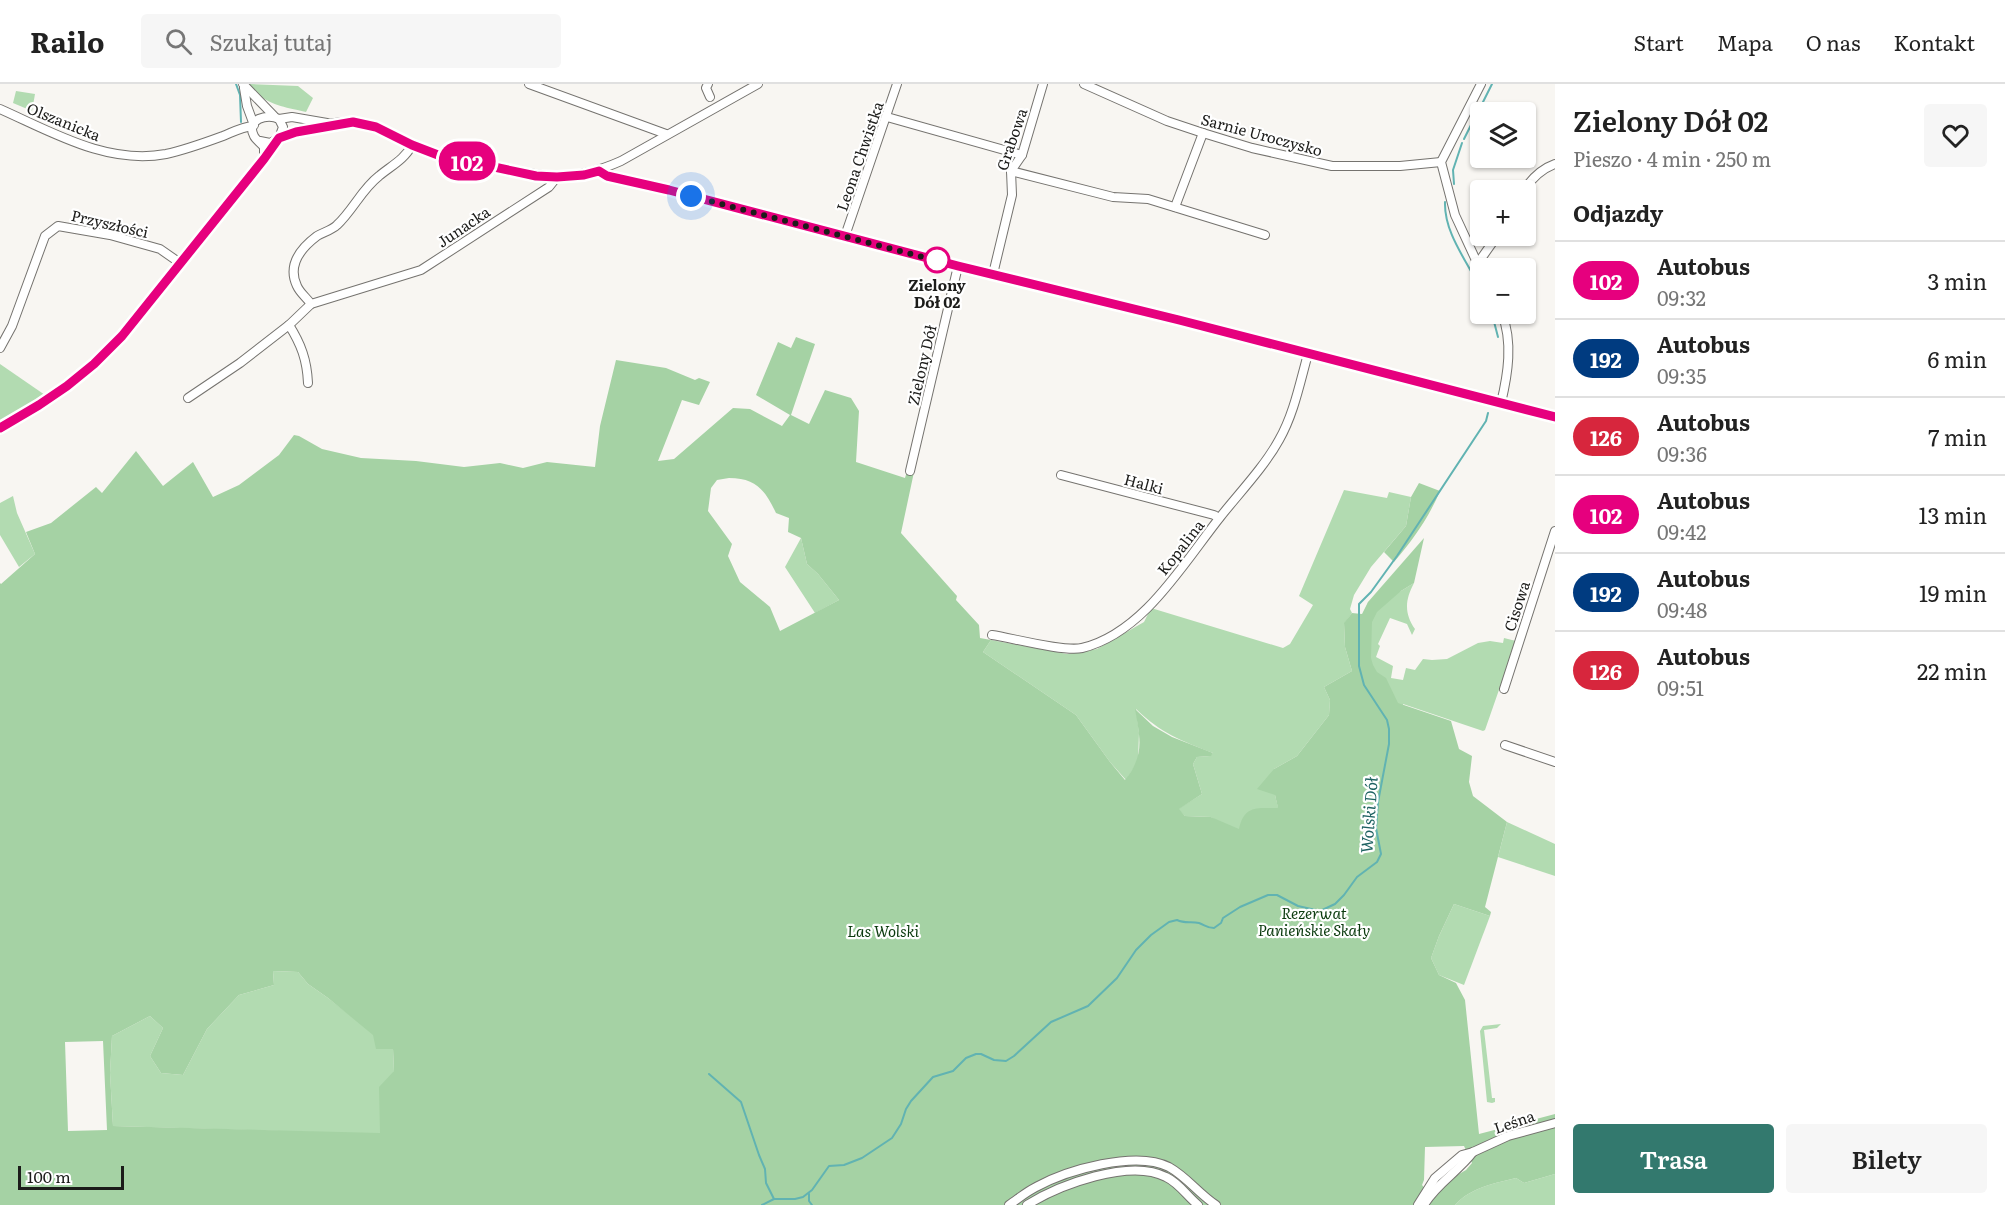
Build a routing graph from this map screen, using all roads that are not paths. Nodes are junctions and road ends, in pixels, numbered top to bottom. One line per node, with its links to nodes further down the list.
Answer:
1 (244, 84): 12 (street); 14 (street)
2 (529, 84): 16 (street)
3 (708, 84): 9 (street)
4 (758, 84): 16 (street)
5 (897, 84): 11 (street, Leona Chwistka)
6 (1043, 84): 19 (street, Grabowa)
7 (1084, 84): 15 (street, Sarnie Uroczysko)
8 (1481, 84): 21 (street)
9 (710, 97)
10 (0, 109): 14 (street, Olszanicka)
11 (887, 117): 19 (street); 29 (street, Leona Chwistka)
12 (277, 118): 13 (street); 14 (street); 17 (street)
13 (334, 124): 17 (street); 18 (street)
14 (255, 132): 17 (street); 20 (street)
15 (1203, 133): 21 (street, Sarnie Uroczysko); 27 (street)
16 (666, 134): 23 (street)
17 (278, 139): 20 (street)
18 (412, 145): 25 (street); 34 (street)
19 (1022, 155): 24 (street, Grabowa)
20 (264, 159): 31 (street)
21 (1441, 162): 30 (street)
22 (1555, 164): 26 (street)
23 (599, 171): 25 (street); 29 (street)
24 (1011, 171): 27 (street); 33 (street, Grabowa)
25 (557, 177): 34 (street, Junacka)
26 (1530, 180)
27 (1175, 207): 28 (street)
28 (1265, 235)
29 (845, 236): 32 (street)
30 (1475, 258)
31 (180, 264): 37 (street, Przyszłości); 43 (street)
32 (958, 266): 33 (street); 44 (street, Zielony Dół)
33 (993, 274): 38 (street)
34 (311, 304): 36 (street, Junacka)
35 (1506, 324): 41 (street)
36 (289, 325): 39 (street); 40 (street, Junacka)
37 (0, 348)
38 (1308, 354): 41 (street); 46 (street, Kopalina)
39 (308, 383)
40 (188, 398)
41 (1501, 403): 42 (street)
42 (1555, 417)
43 (0, 428)
44 (910, 471)
45 (1061, 475): 46 (street, Halki)
46 (1219, 518): 48 (street, Kopalina)
47 (1555, 531): 49 (street, Cisowa)
48 (992, 635)
49 (1504, 689)
50 (1505, 745): 51 (street)
51 (1555, 762)
52 (1555, 1123): 53 (street, Leśna)
53 (1478, 1150): 58 (street, Leśna); 59 (street)
54 (1009, 1205): 57 (street)
55 (1028, 1205): 56 (street)
56 (1198, 1205)
57 (1216, 1205)
58 (1418, 1205)
59 (1424, 1205)

